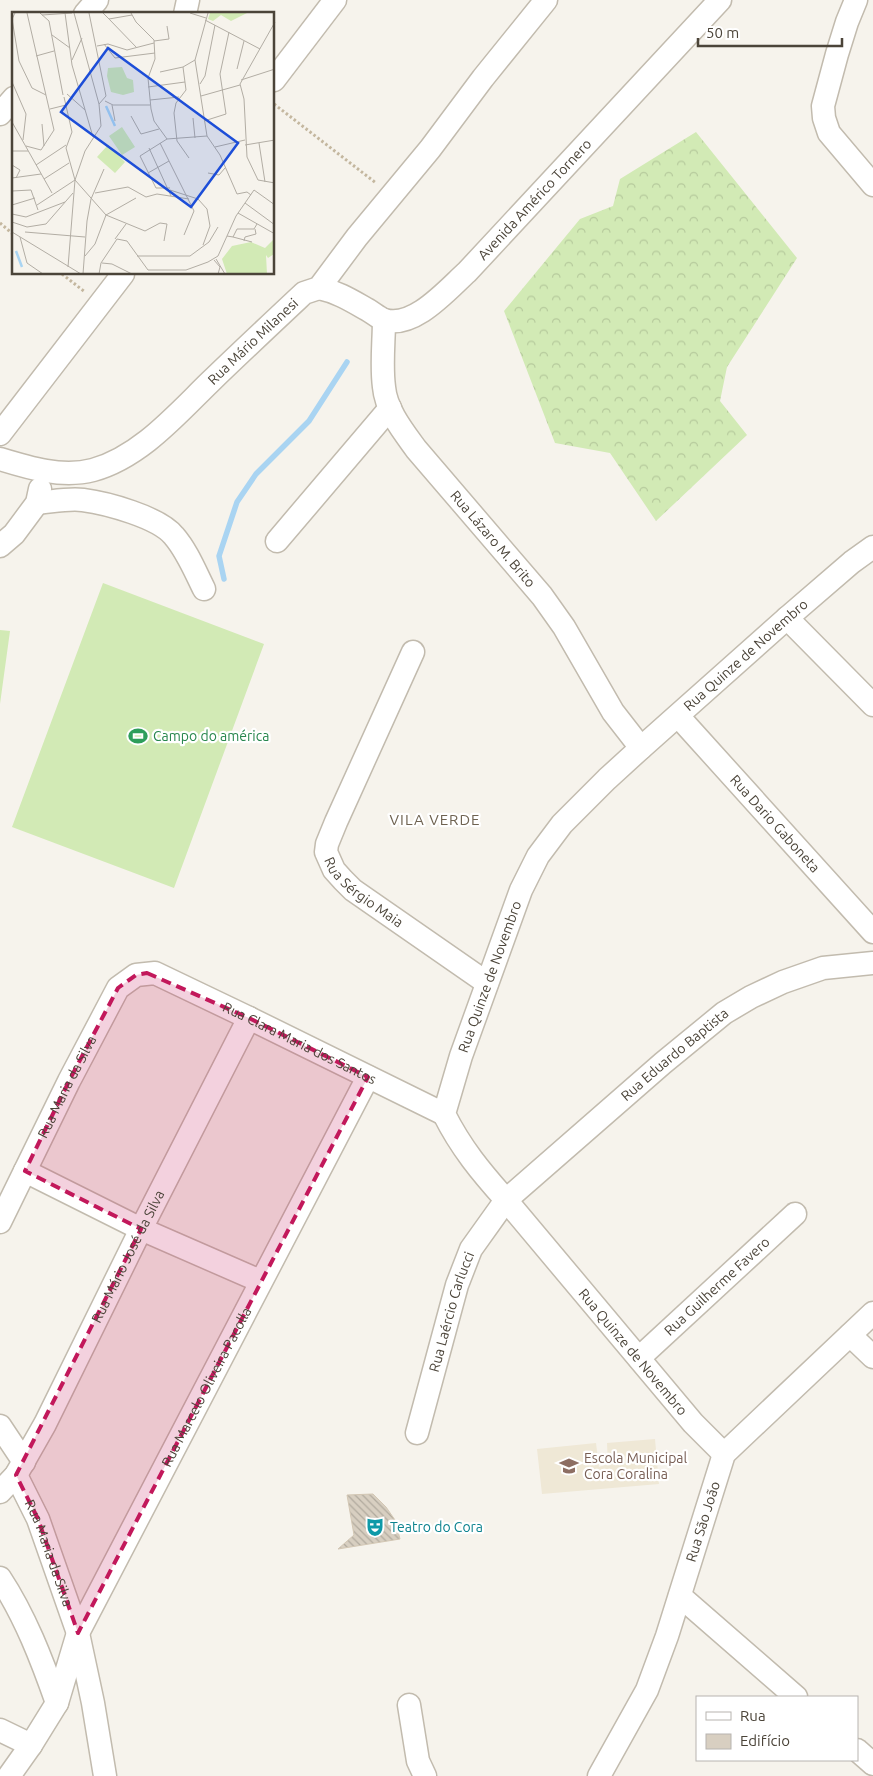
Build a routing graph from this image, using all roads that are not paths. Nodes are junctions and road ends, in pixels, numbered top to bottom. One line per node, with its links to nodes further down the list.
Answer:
1 (335, 0): 5 (street)
2 (546, 0): 10 (street, Rua Mário Milanesi)
3 (720, 0): 11 (street, Avenida Américo Tornero)
4 (856, 0): 8 (street)
5 (275, 79)
6 (12, 100): 7 (street)
7 (0, 114)
8 (873, 185)
9 (122, 275): 13 (street)
10 (319, 288): 11 (street); 15 (street, Rua Mário Milanesi)
11 (384, 320): 12 (street, Rua Lázaro M. Brito)
12 (390, 408): 17 (street); 25 (street, Rua Lázaro M. Brito)
13 (0, 434)
14 (0, 458): 15 (street, Rua Mário Milanesi)
15 (44, 471): 16 (street)
16 (37, 503): 18 (street); 20 (street)
17 (277, 541)
18 (0, 546)
19 (873, 546): 21 (street, Rua Quinze de Novembro)
20 (204, 589)
21 (787, 618): 23 (street); 24 (street, Rua Quinze de Novembro)
22 (413, 652): 29 (street, Rua Sérgio Maia)
23 (873, 705)
24 (678, 716): 25 (street, Rua Quinze de Novembro); 26 (street, Rua Dario Gaboneta)
25 (642, 748): 29 (street, Rua Quinze de Novembro)
26 (873, 932)
27 (873, 963): 34 (street, Rua Eduardo Baptista)
28 (155, 974): 30 (street, Rua Clara Maria dos Santos); 33 (street, Rua Maria da Silva)
29 (487, 983): 32 (street, Rua Quinze de Novembro)
30 (249, 1018): 31 (street, Rua Clara Maria dos Santos); 37 (street, Rua Mário José da Silva)
31 (368, 1077): 32 (street, Rua Clara Maria dos Santos); 38 (street, Rua Marcelo Oliveira Pacolla)
32 (444, 1114): 34 (street, Rua Quinze de Novembro)
33 (25, 1171): 36 (street, Rua Maria da Silva); 37 (street)
34 (506, 1200): 42 (street, Rua Quinze de Novembro); 44 (street, Rua Laércio Carlucci)
35 (795, 1214): 42 (street, Rua Guilherme Favero)
36 (0, 1222)
37 (141, 1229): 38 (street); 46 (street, Rua Mário José da Silva)
38 (260, 1281): 50 (street, Rua Marcelo Oliveira Pacolla)
39 (873, 1313): 40 (street, Rua São João)
40 (850, 1335): 41 (street); 45 (street, Rua São João)
41 (873, 1357)
42 (639, 1358): 45 (street, Rua Quinze de Novembro)
43 (0, 1426): 46 (street, Rua Maria da Silva)
44 (417, 1432)
45 (724, 1454): 49 (street, Rua São João)
46 (20, 1469): 47 (street, Rua Mário José da Silva); 50 (street, Rua Maria da Silva)
47 (0, 1492)
48 (0, 1578): 52 (street)
49 (680, 1596): 51 (street); 61 (street, Rua São João)
50 (78, 1633): 52 (street, Rua Marcelo Oliveira Pacolla); 59 (street, Rua Maria da Silva)
51 (795, 1696)
52 (57, 1703): 55 (street, Rua Marcelo Oliveira Pacolla)
53 (409, 1704): 60 (street)
54 (0, 1730): 55 (street)
55 (31, 1745): 58 (street, Rua Marcelo Oliveira Pacolla)
56 (858, 1751): 57 (street)
57 (873, 1764)
58 (9, 1776)
59 (105, 1776)
60 (424, 1776)
61 (599, 1776)

